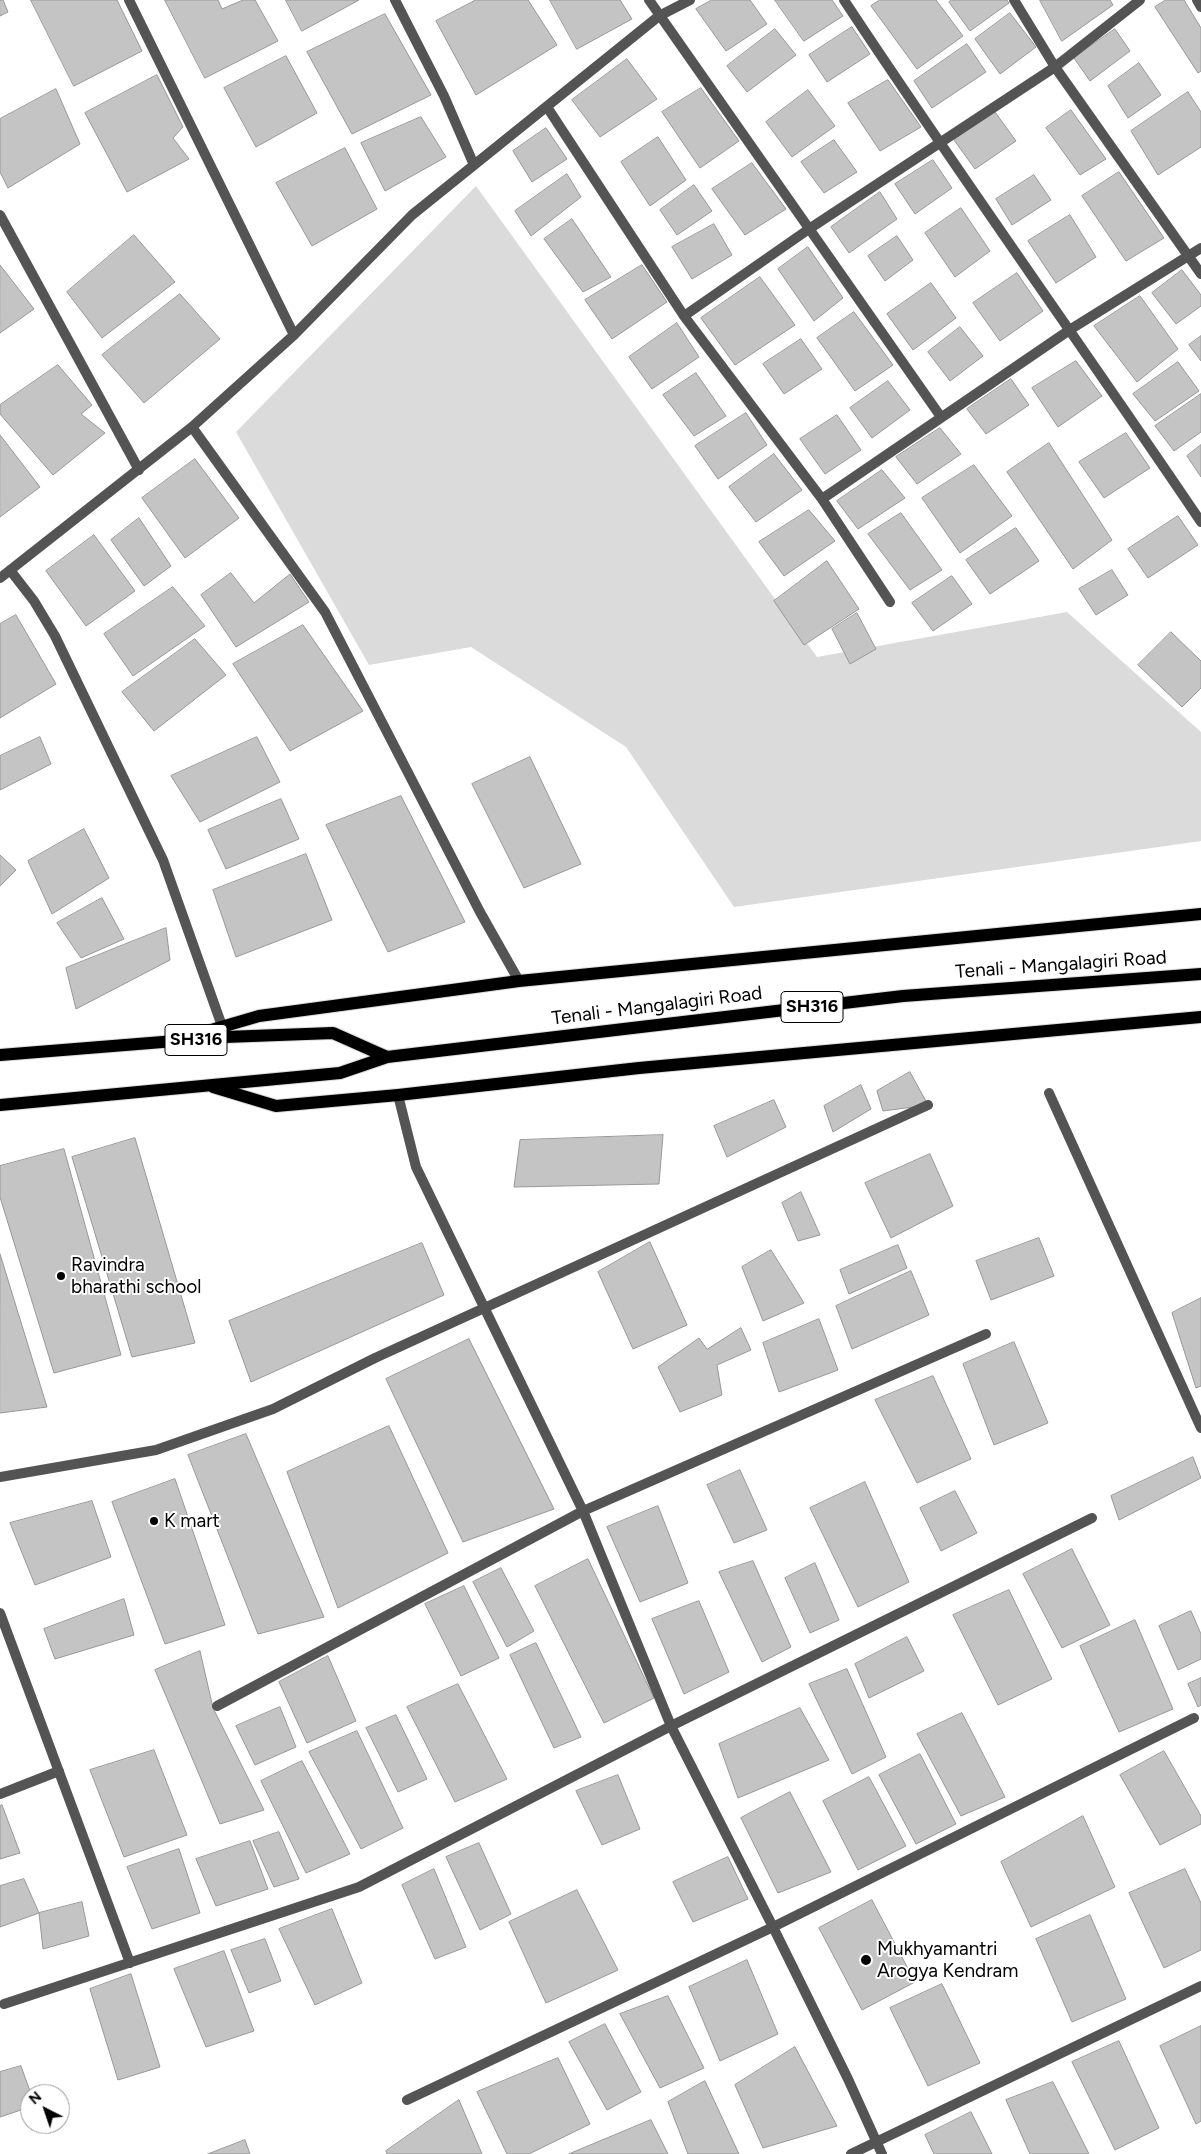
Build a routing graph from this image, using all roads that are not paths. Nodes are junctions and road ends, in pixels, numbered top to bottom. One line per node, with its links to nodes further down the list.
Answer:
1 (129, 0): 22 (street)
2 (395, 0): 14 (street)
3 (649, 0): 10 (street)
4 (690, 0): 10 (street)
5 (844, 0): 13 (street)
6 (1014, 0): 11 (street)
7 (1140, 0): 11 (street)
8 (1196, 0): 9 (street)
9 (1201, 7)
10 (659, 16): 12 (street); 16 (street)
11 (1054, 67): 13 (street); 18 (street)
12 (547, 107): 14 (street); 20 (street)
13 (938, 143): 16 (street); 21 (street)
14 (474, 165): 22 (street)
15 (0, 215): 25 (street)
16 (809, 229): 20 (street); 23 (street)
17 (1201, 248): 18 (street)
18 (1188, 256): 19 (street); 21 (street)
19 (1201, 274)
20 (684, 316): 26 (street)
21 (1071, 329): 23 (street); 27 (street)
22 (294, 335): 24 (street)
23 (941, 417): 26 (street)
24 (192, 427): 25 (street); 33 (street)
25 (139, 470): 28 (street)
26 (822, 499): 30 (street)
27 (1201, 522)
28 (10, 570): 29 (street); 35 (street)
29 (0, 578)
30 (890, 602)
31 (1201, 914): 33 (main road)
32 (1201, 974): 38 (main road, Tenali - Mangalagiri Road / SH316)
33 (519, 981): 35 (main road)
34 (1201, 1017): 41 (main road)
35 (222, 1026): 36 (main road)
36 (170, 1042): 37 (main road, Tenali - Mangalagiri Road / SH316); 38 (main road, Tenali - Mangalagiri Road / SH316)
37 (0, 1055)
38 (387, 1057): 39 (main road, Tenali - Mangalagiri Road / SH316)
39 (206, 1085): 41 (main road); 42 (main road, Tenali - Mangalagiri Road / SH316)
40 (1049, 1092): 46 (street)
41 (398, 1095): 44 (street)
42 (0, 1105)
43 (928, 1105): 44 (street)
44 (484, 1309): 47 (street); 48 (street)
45 (986, 1334): 48 (street)
46 (1201, 1428)
47 (0, 1477)
48 (583, 1511): 51 (street); 53 (street)
49 (1092, 1518): 53 (street)
50 (0, 1613): 54 (street)
51 (216, 1706)
52 (1194, 1718): 56 (street)
53 (671, 1726): 56 (street); 57 (street)
54 (59, 1771): 55 (street); 57 (street)
55 (0, 1794)
56 (773, 1927): 60 (street); 61 (street)
57 (130, 1963): 59 (street)
58 (1201, 1986): 61 (street)
59 (4, 2004)
60 (407, 2100)
61 (876, 2142): 62 (street); 63 (street)
62 (851, 2154)
63 (882, 2154)

